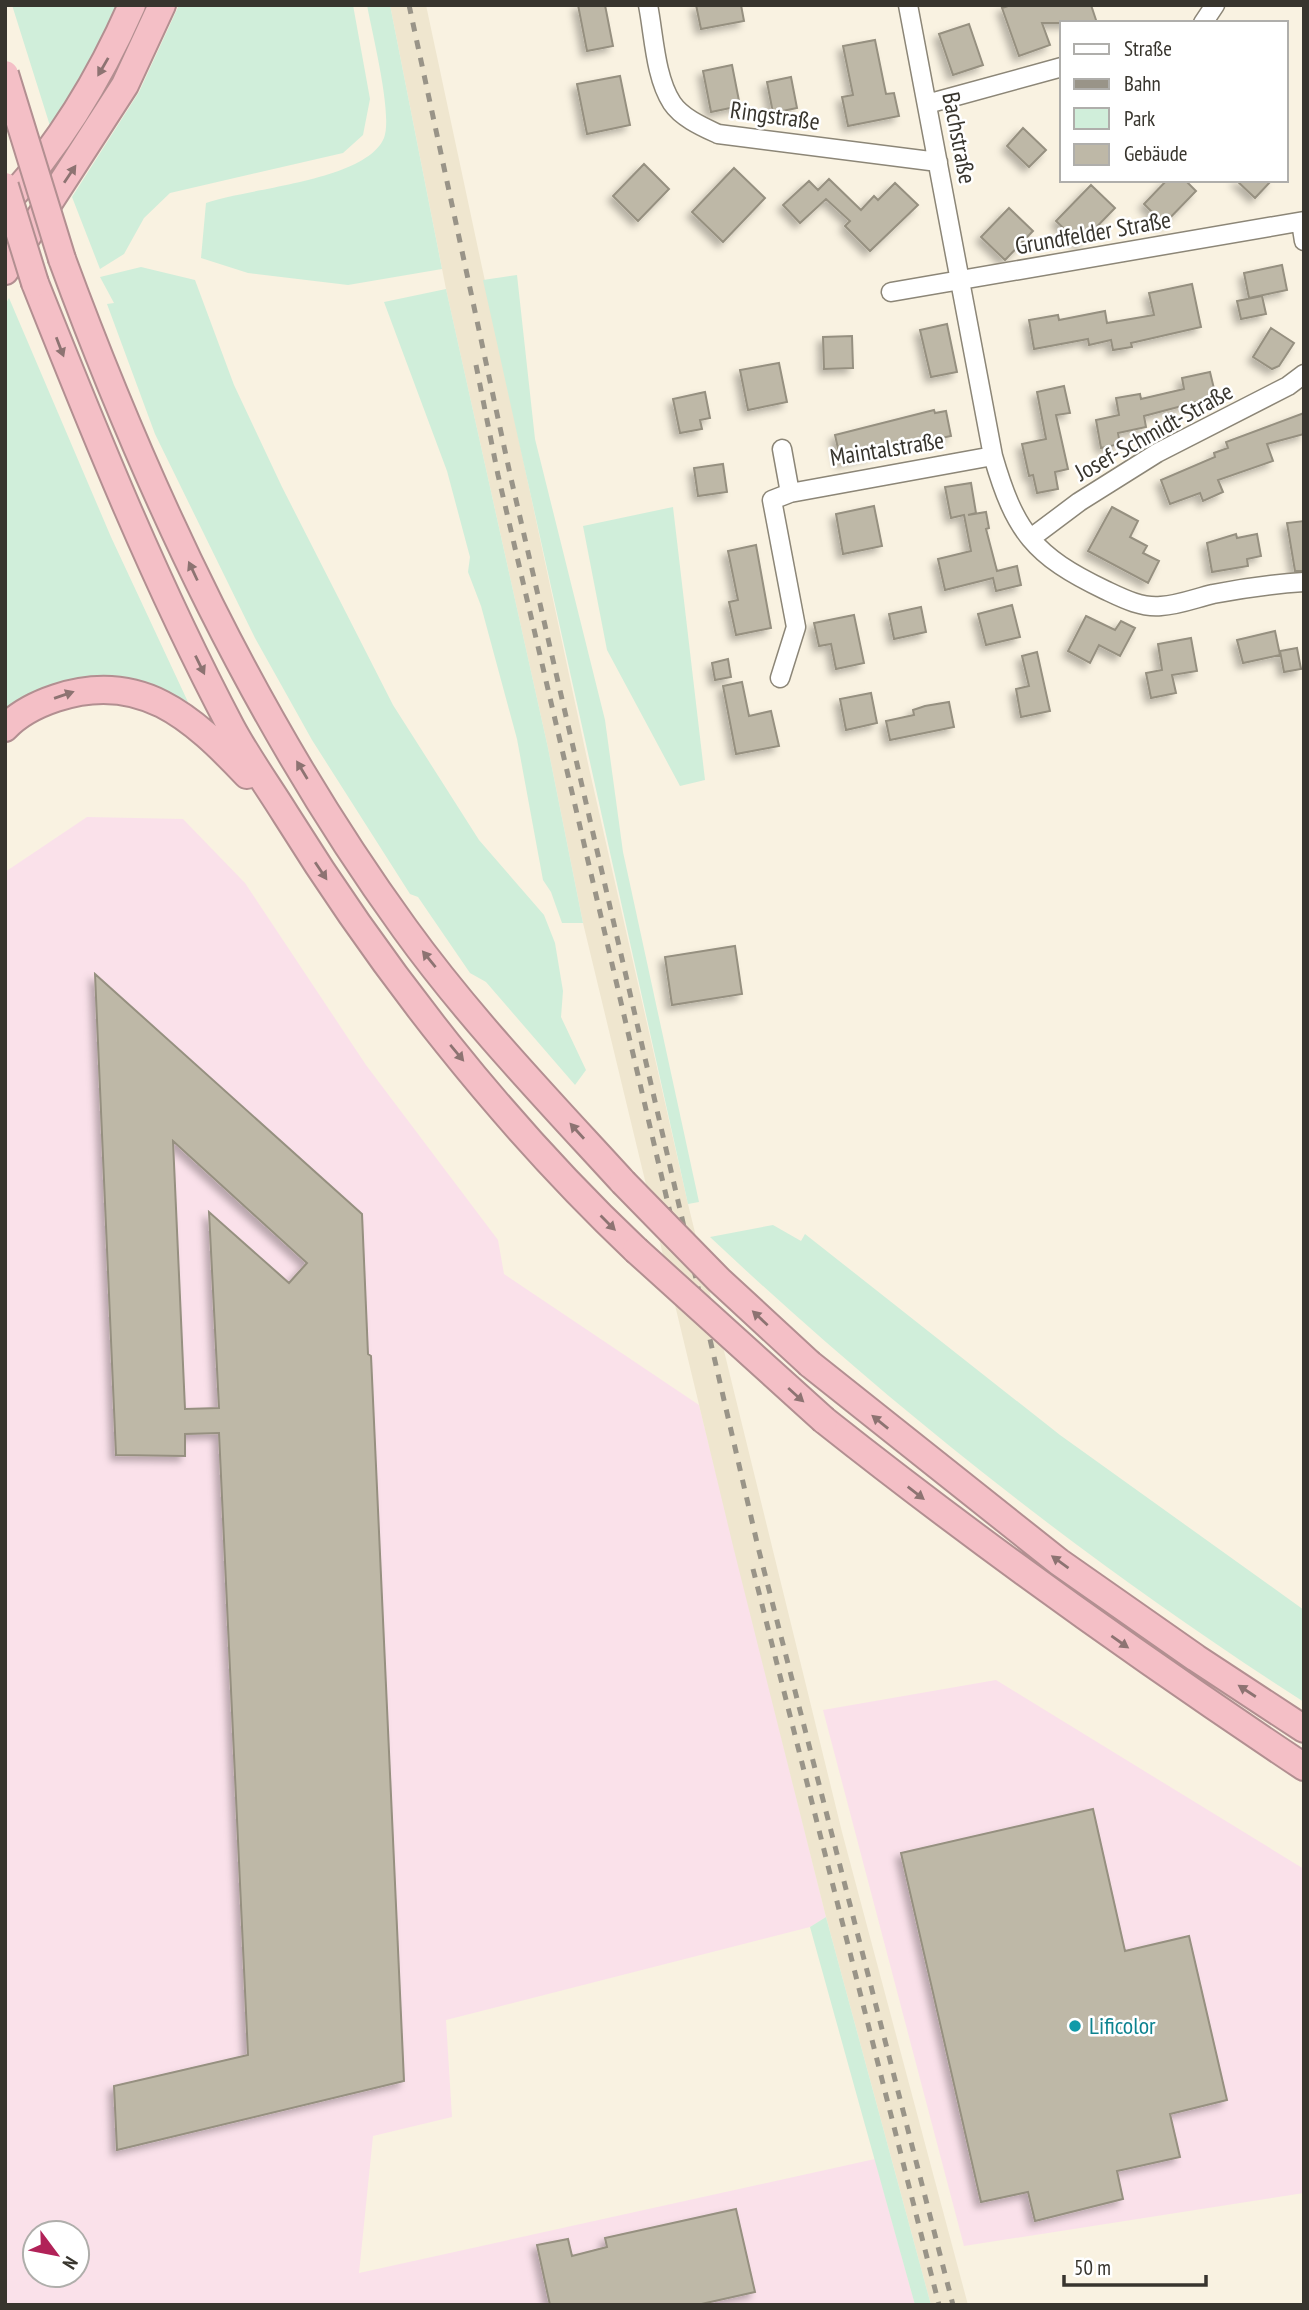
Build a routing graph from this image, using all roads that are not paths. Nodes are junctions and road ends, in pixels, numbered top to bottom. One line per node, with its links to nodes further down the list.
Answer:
1 (132, 5): 12 (highway, one-way to 12)
2 (162, 5): 15 (highway, one-way to 2)
3 (648, 5): 10 (street, Ringstraße)
4 (908, 5): 9 (street, Bachstraße)
5 (1214, 5): 6 (street)
6 (1204, 21)
7 (1060, 68): 9 (street)
8 (5, 74): 27 (highway, one-way to 8, bridge)
9 (927, 104): 10 (street, Bachstraße)
10 (938, 162): 16 (street, Bachstraße)
11 (5, 186): 26 (highway, one-way to 26, bridge)
12 (5, 204)
13 (1302, 222): 14 (street); 16 (street, Grundfelder Straße)
14 (1304, 242)
15 (5, 271)
16 (962, 281): 17 (street, Grundfelder Straße); 20 (street, Bachstraße)
17 (891, 292)
18 (1304, 374): 22 (street, Josef-Schmidt-Straße)
19 (782, 449): 21 (street)
20 (993, 456): 21 (street, Maintalstraße); 22 (street, Bachstraße)
21 (790, 493): 24 (street)
22 (1031, 538): 23 (street, Bachstraße)
23 (1304, 582)
24 (780, 678)
25 (5, 729): 26 (highway, one-way to 26)
26 (285, 813): 28 (highway, one-way to 28, bridge)
27 (1304, 1729)
28 (1304, 1767)

